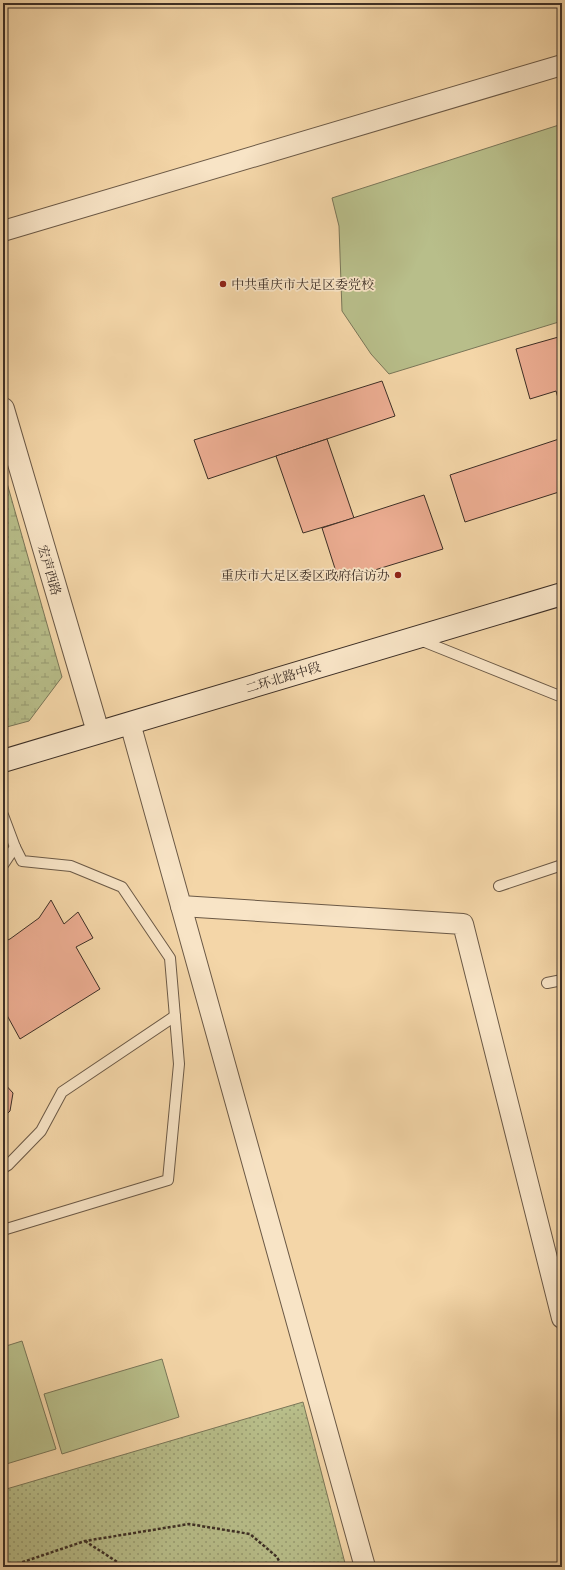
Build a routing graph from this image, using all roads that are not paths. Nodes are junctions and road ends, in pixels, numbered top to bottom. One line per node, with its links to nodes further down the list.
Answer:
1 (562, 65): 2 (street)
2 (3, 231)
3 (3, 409): 8 (main road, 宏声西路)
4 (562, 594): 5 (main road, 二环北路中段)
5 (415, 638): 6 (lane); 7 (main road, 二环北路中段)
6 (562, 697)
7 (130, 723): 8 (main road, 二环北路中段); 15 (street)
8 (98, 732): 9 (main road, 二环北路中段)
9 (3, 761)
10 (3, 815): 11 (lane)
11 (15, 847): 12 (lane); 18 (lane)
12 (3, 865)
13 (562, 865): 14 (lane)
14 (499, 886)
15 (181, 906): 21 (street); 22 (street)
16 (562, 980): 17 (lane)
17 (546, 983)
18 (175, 1016): 19 (lane); 20 (lane)
19 (3, 1168)
20 (3, 1230)
21 (562, 1318)
22 (365, 1567)

